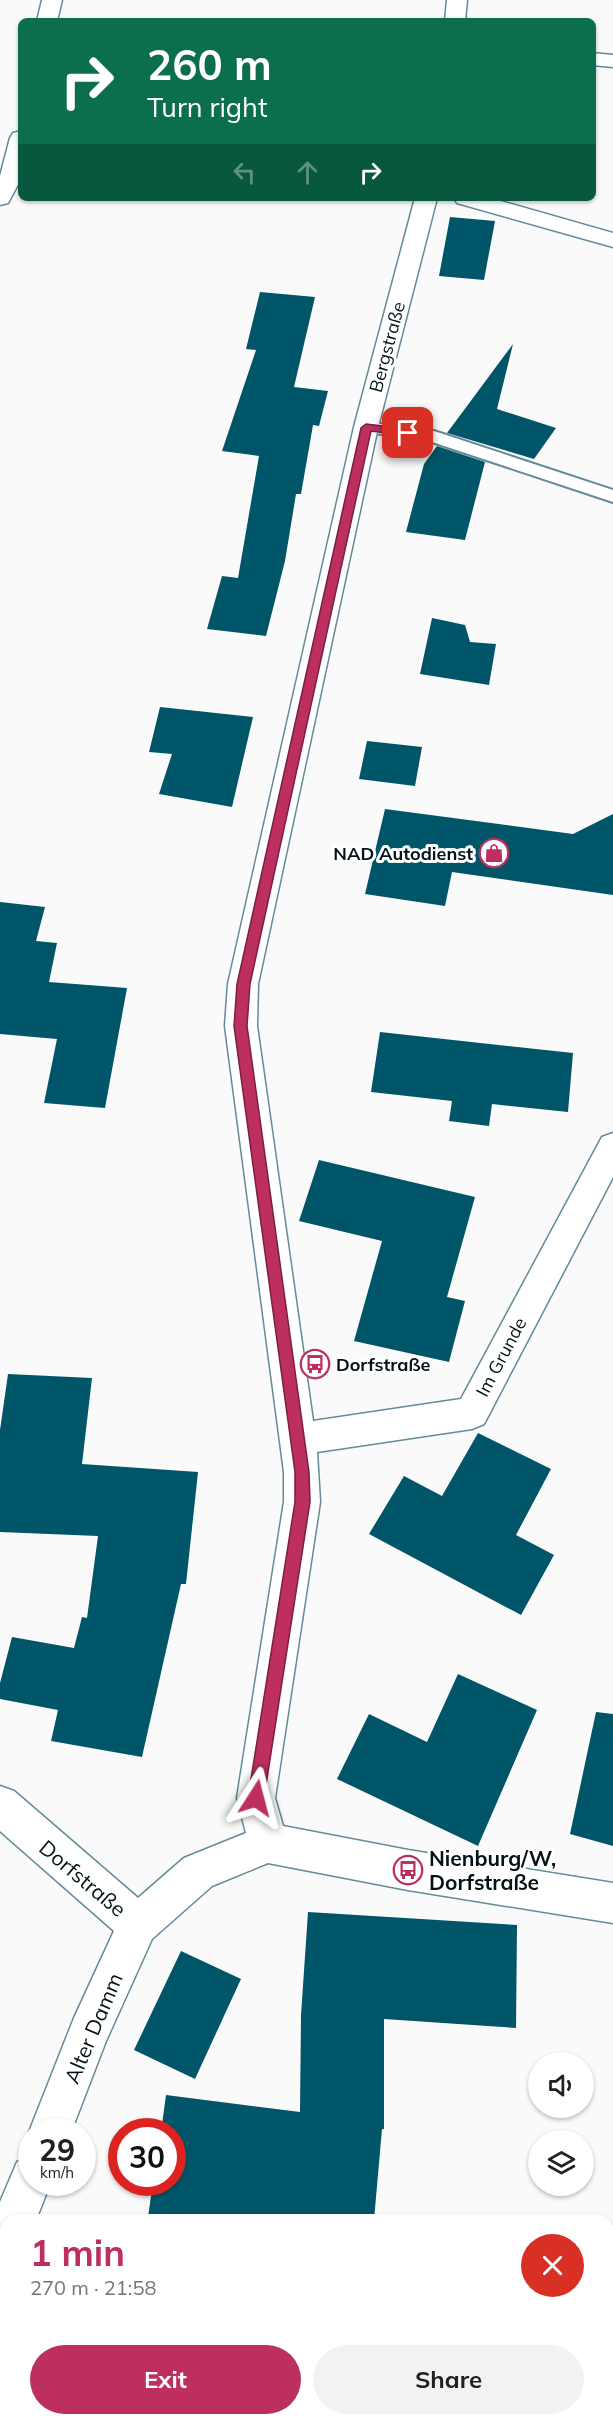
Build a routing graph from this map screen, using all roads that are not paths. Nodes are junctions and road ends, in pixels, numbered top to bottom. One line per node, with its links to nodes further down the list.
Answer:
1 (52, 0): 3 (street)
2 (457, 0): 4 (street)
3 (48, 18)
4 (455, 18)
5 (596, 59): 6 (street)
6 (613, 61)
7 (18, 150): 8 (street)
8 (0, 198)
9 (425, 201): 12 (street, Bergstraße)
10 (476, 201): 11 (street)
11 (613, 240)
12 (366, 428): 13 (lane); 15 (street, Bergstraße)
13 (613, 496)
14 (613, 1146): 15 (street, Im Grunde)
15 (299, 1439): 17 (street, Bergstraße)
16 (0, 1805): 19 (street, Dorfstraße)
17 (268, 1843): 18 (street); 19 (street, Dorfstraße)
18 (613, 1903)
19 (138, 1925): 20 (street, Alter Damm)
20 (56, 2118)
21 (24, 2196): 22 (street)
22 (17, 2214)

